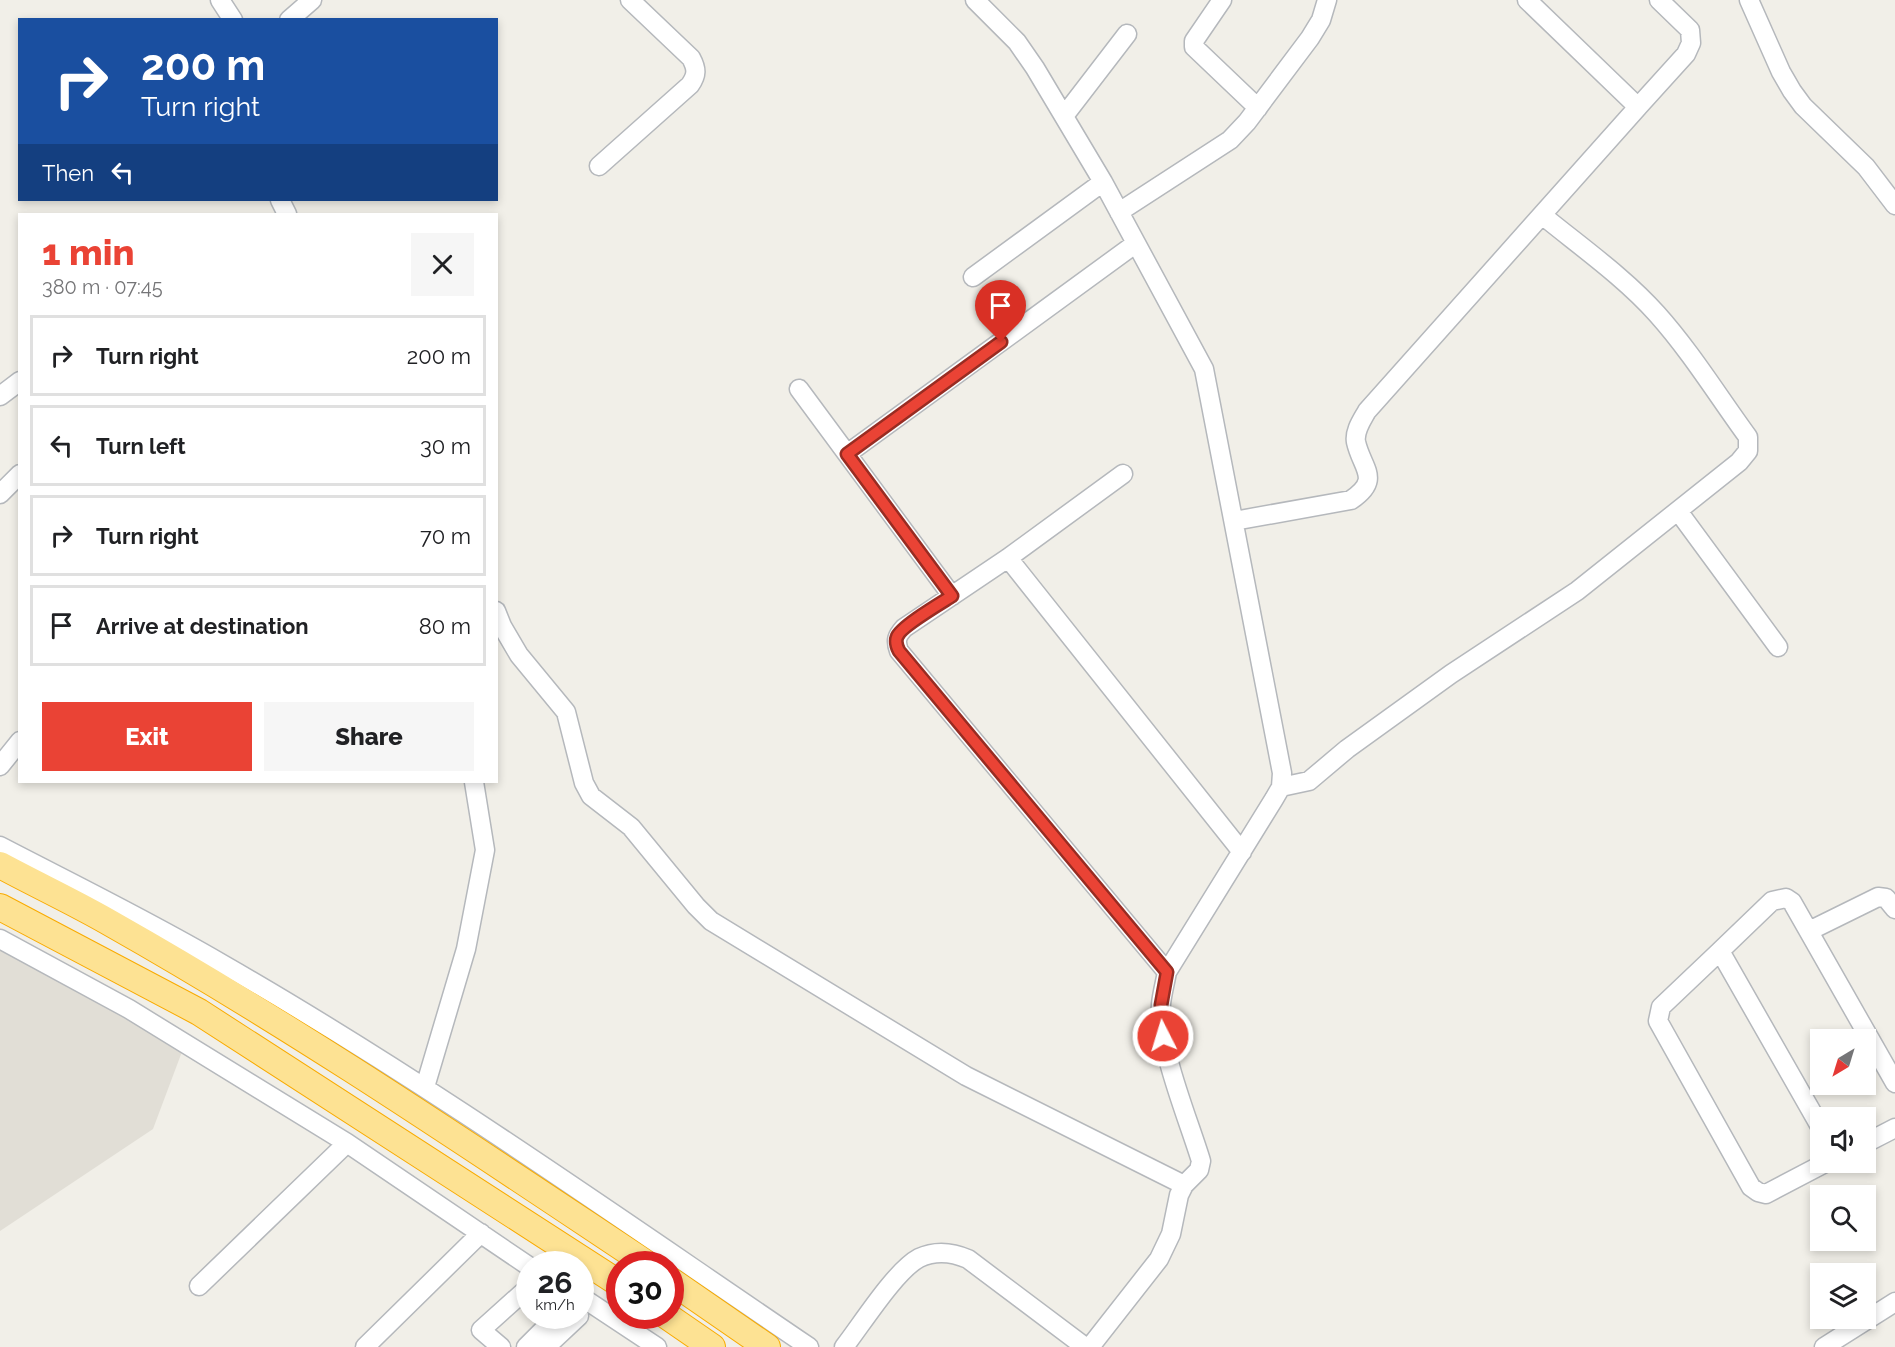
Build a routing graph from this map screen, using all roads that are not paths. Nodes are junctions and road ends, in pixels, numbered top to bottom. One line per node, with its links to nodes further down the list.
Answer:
1 (220, 0): 10 (street)
2 (312, 0): 11 (street)
3 (630, 0): 16 (street)
4 (975, 0): 15 (street)
5 (1222, 0): 14 (street)
6 (1327, 0): 14 (street)
7 (1527, 0): 13 (street)
8 (1659, 0): 13 (street)
9 (1749, 0): 18 (street)
10 (232, 18)
11 (291, 18)
12 (1126, 34): 15 (street)
13 (1638, 107): 20 (street)
14 (1258, 108): 19 (street)
15 (1064, 116): 17 (street)
16 (598, 166)
17 (1103, 182): 19 (street); 22 (street)
18 (1895, 205)
19 (1119, 212): 21 (street)
20 (1542, 215): 30 (street); 31 (street)
21 (1135, 244): 26 (street); 31 (street)
22 (974, 277)
23 (18, 382): 25 (street)
24 (799, 389): 26 (street)
25 (0, 396)
26 (847, 454): 33 (street)
27 (1123, 474): 32 (street)
28 (18, 476): 29 (street)
29 (0, 494)
30 (1678, 512): 35 (street); 39 (street)
31 (1234, 521): 39 (street)
32 (1008, 558): 33 (street); 41 (street)
33 (952, 596): 48 (street)
34 (498, 616): 56 (street)
35 (1778, 647)
36 (18, 744): 37 (street)
37 (0, 766)
38 (474, 783): 50 (street)
39 (1281, 787): 41 (street)
40 (0, 846): 50 (street)
41 (1242, 852): 48 (street)
42 (0, 865): 58 (highway)
43 (0, 907): 60 (highway)
44 (1895, 909): 45 (street)
45 (1809, 931): 47 (street); 49 (street)
46 (0, 939): 54 (street)
47 (1720, 951): 51 (street); 55 (street)
48 (1167, 972): 56 (street)
49 (1895, 1083)
50 (425, 1087): 76 (street)
51 (1810, 1109)
52 (1895, 1128): 53 (street)
53 (1876, 1138)
54 (347, 1143): 57 (street); 61 (street)
55 (1810, 1171)
56 (1184, 1185): 79 (street)
57 (480, 1233): 59 (street); 69 (street)
58 (627, 1251)
59 (516, 1257)
60 (606, 1275)
61 (199, 1286)
62 (684, 1290): 75 (highway)
63 (516, 1299): 70 (street)
64 (1895, 1302): 80 (street)
65 (594, 1313): 73 (street)
66 (684, 1328): 74 (highway)
67 (544, 1329): 71 (street)
68 (563, 1329): 72 (street)
69 (365, 1347)
70 (501, 1347)
71 (526, 1347)
72 (546, 1347)
73 (657, 1347)
74 (712, 1347)
75 (767, 1347)
76 (809, 1347)
77 (844, 1347): 78 (street)
78 (1085, 1347)
79 (1090, 1347)
80 (1824, 1347)

